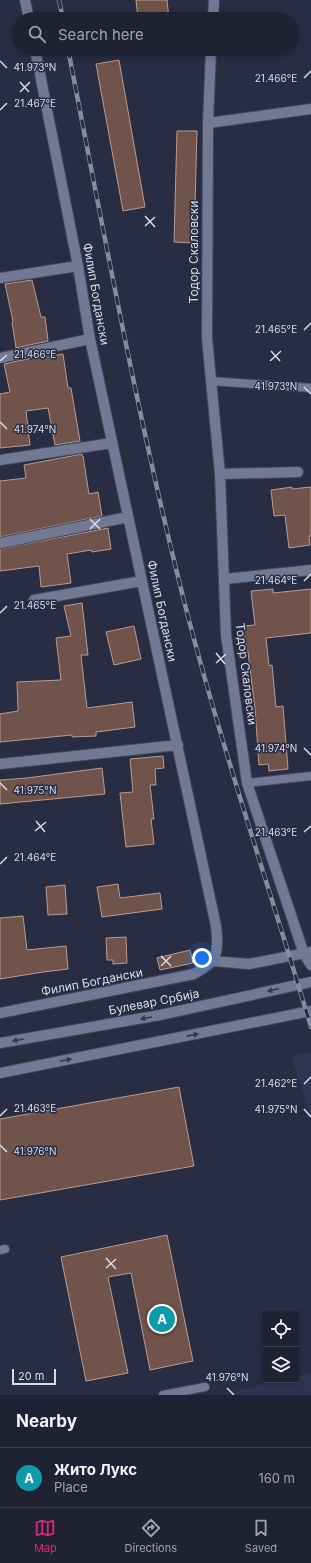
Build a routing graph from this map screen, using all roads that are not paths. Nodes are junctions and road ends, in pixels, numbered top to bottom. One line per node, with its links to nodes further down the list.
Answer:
1 (26, 0): 3 (street)
2 (214, 0): 4 (street)
3 (28, 12)
4 (213, 12)
5 (36, 56): 9 (street, Филип Богдански)
6 (211, 56): 8 (street, Тодор Скаловски)
7 (311, 109): 8 (street)
8 (208, 123): 13 (street, Тодор Скаловски)
9 (78, 266): 10 (street); 11 (street, Филип Богдански)
10 (0, 278)
11 (90, 340): 12 (street); 15 (street, Филип Богдански)
12 (0, 358)
13 (211, 381): 14 (lane); 18 (street, Тодор Скаловски)
14 (311, 388)
15 (112, 443): 16 (street); 19 (street, Филип Богдански)
16 (0, 460)
17 (298, 472): 18 (street)
18 (220, 474): 22 (street, Тодор Скаловски)
19 (128, 517): 20 (street); 23 (street, Филип Богдански)
20 (1, 543)
21 (311, 570): 22 (street)
22 (225, 579): 28 (street, Тодор Скаловски)
23 (142, 581): 24 (street); 25 (street, Филип Богдански)
24 (34, 600)
25 (178, 745): 26 (street); 30 (street, Филип Богдански)
26 (0, 764)
27 (311, 776): 28 (lane)
28 (247, 783): 29 (street, Тодор Скаловски)
29 (307, 953): 30 (street); 31 (street, Тодор Скаловски)
30 (213, 960): 34 (street, Филип Богдански)
31 (311, 965)
32 (311, 982): 35 (street, Булевар Србија, one-way to 35)
33 (311, 1011): 36 (street, one-way to 33)
34 (0, 1013)
35 (0, 1043)
36 (0, 1073)
37 (205, 1387): 38 (lane)
38 (163, 1395)

